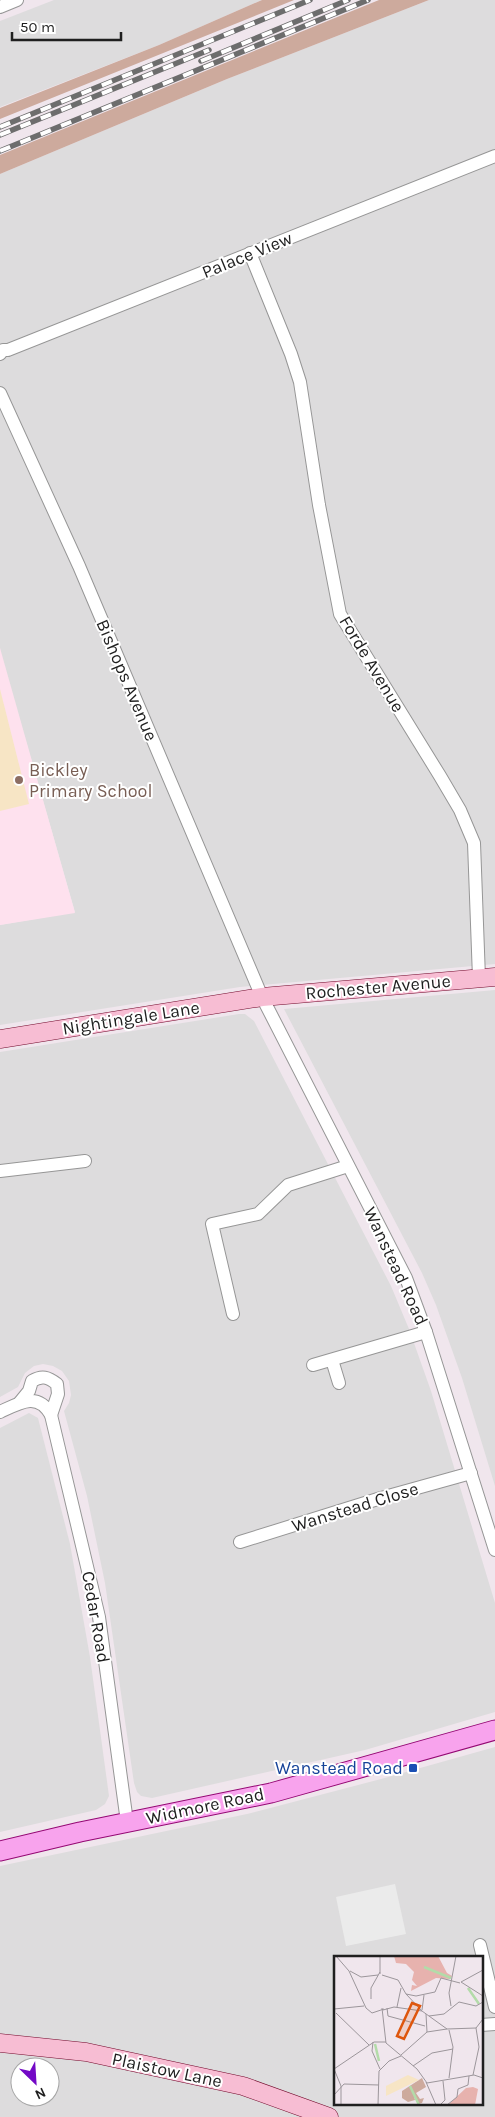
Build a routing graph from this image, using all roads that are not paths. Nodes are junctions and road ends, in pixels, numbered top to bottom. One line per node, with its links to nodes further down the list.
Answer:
1 (18, 0): 2 (street)
2 (0, 6)
3 (495, 156): 4 (street, Palace View)
4 (250, 253): 5 (street, Palace View); 7 (street, Forde Avenue)
5 (1, 351)
6 (0, 393): 8 (street, Bishops Avenue)
7 (487, 978): 8 (street, Rochester Avenue)
8 (262, 997): 9 (street, Nightingale Lane); 11 (street, Wanstead Road)
9 (0, 1039)
10 (85, 1161): 12 (street)
11 (348, 1166): 13 (street); 14 (street, Wanstead Road)
12 (0, 1171)
13 (233, 1314)
14 (426, 1332): 15 (street); 21 (street, Wanstead Road)
15 (332, 1360): 16 (street); 17 (street)
16 (313, 1364)
17 (339, 1383)
18 (20, 1402): 19 (street); 20 (street); 20 (street, Cedar Road)
19 (0, 1412)
20 (51, 1415): 25 (street, Cedar Road)
21 (471, 1473): 22 (street, Wanstead Close); 23 (street, Wanstead Road)
22 (240, 1542)
23 (495, 1550)
24 (495, 1730): 25 (main road, Widmore Road)
25 (127, 1822): 26 (main road, Widmore Road)
26 (0, 1851)
27 (480, 1945): 28 (street)
28 (495, 2007)
29 (495, 2024): 30 (street)
30 (482, 2025)
31 (0, 2043): 32 (street, Plaistow Lane)
32 (329, 2117)

